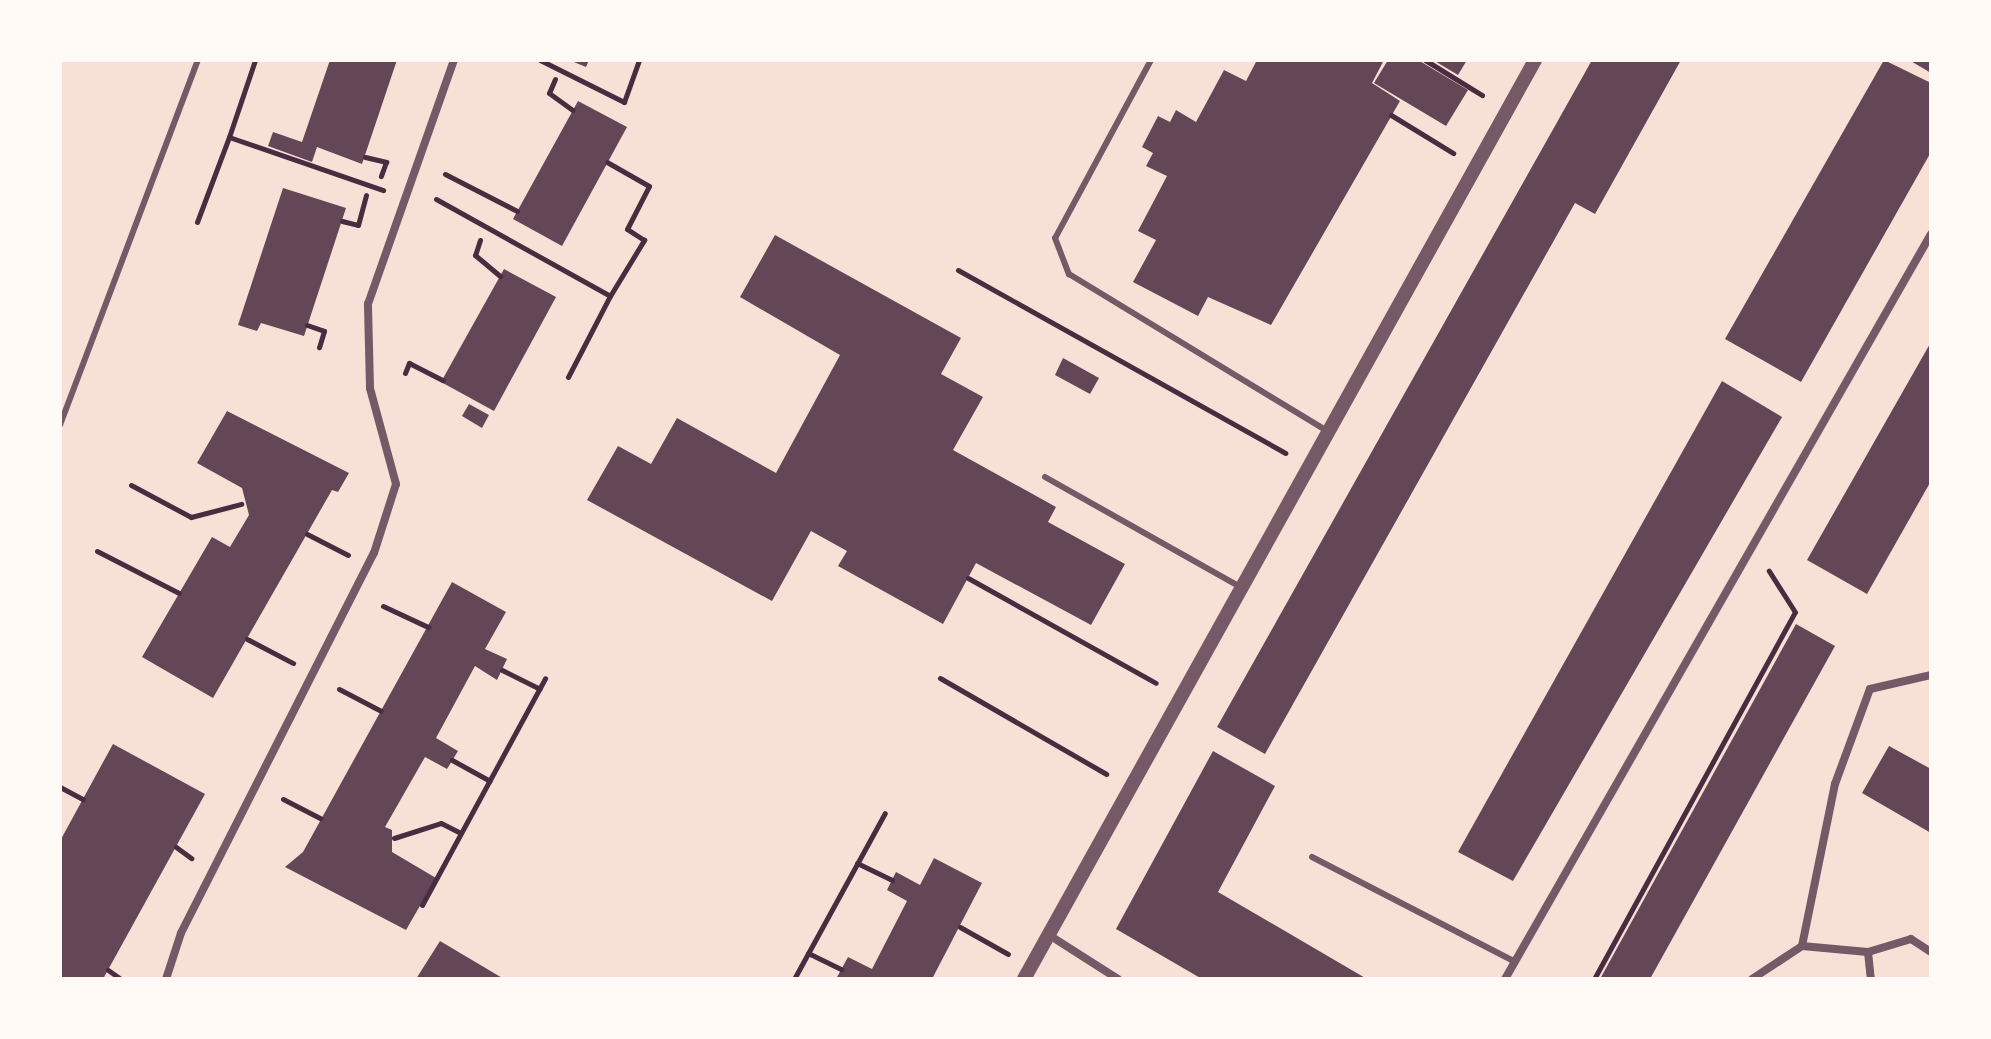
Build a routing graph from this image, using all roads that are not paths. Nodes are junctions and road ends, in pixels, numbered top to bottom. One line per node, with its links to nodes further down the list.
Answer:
1 (198, 60): 6 (lane)
2 (454, 60): 18 (street)
3 (1151, 60): 7 (lane)
4 (1535, 60): 7 (street)
5 (1931, 234): 16 (street)
6 (60, 425)
7 (1330, 433): 9 (street)
8 (1045, 477): 9 (lane)
9 (1243, 589): 12 (street)
10 (1931, 675): 13 (street)
11 (1312, 857): 16 (lane)
12 (1049, 935): 17 (street); 19 (street)
13 (1802, 946): 14 (street); 21 (street)
14 (1868, 952): 15 (street); 22 (street)
15 (1931, 952)
16 (1515, 962): 20 (street)
17 (1027, 973)
18 (166, 979)
19 (1118, 979)
20 (1505, 979)
21 (1752, 979)
22 (1871, 979)

